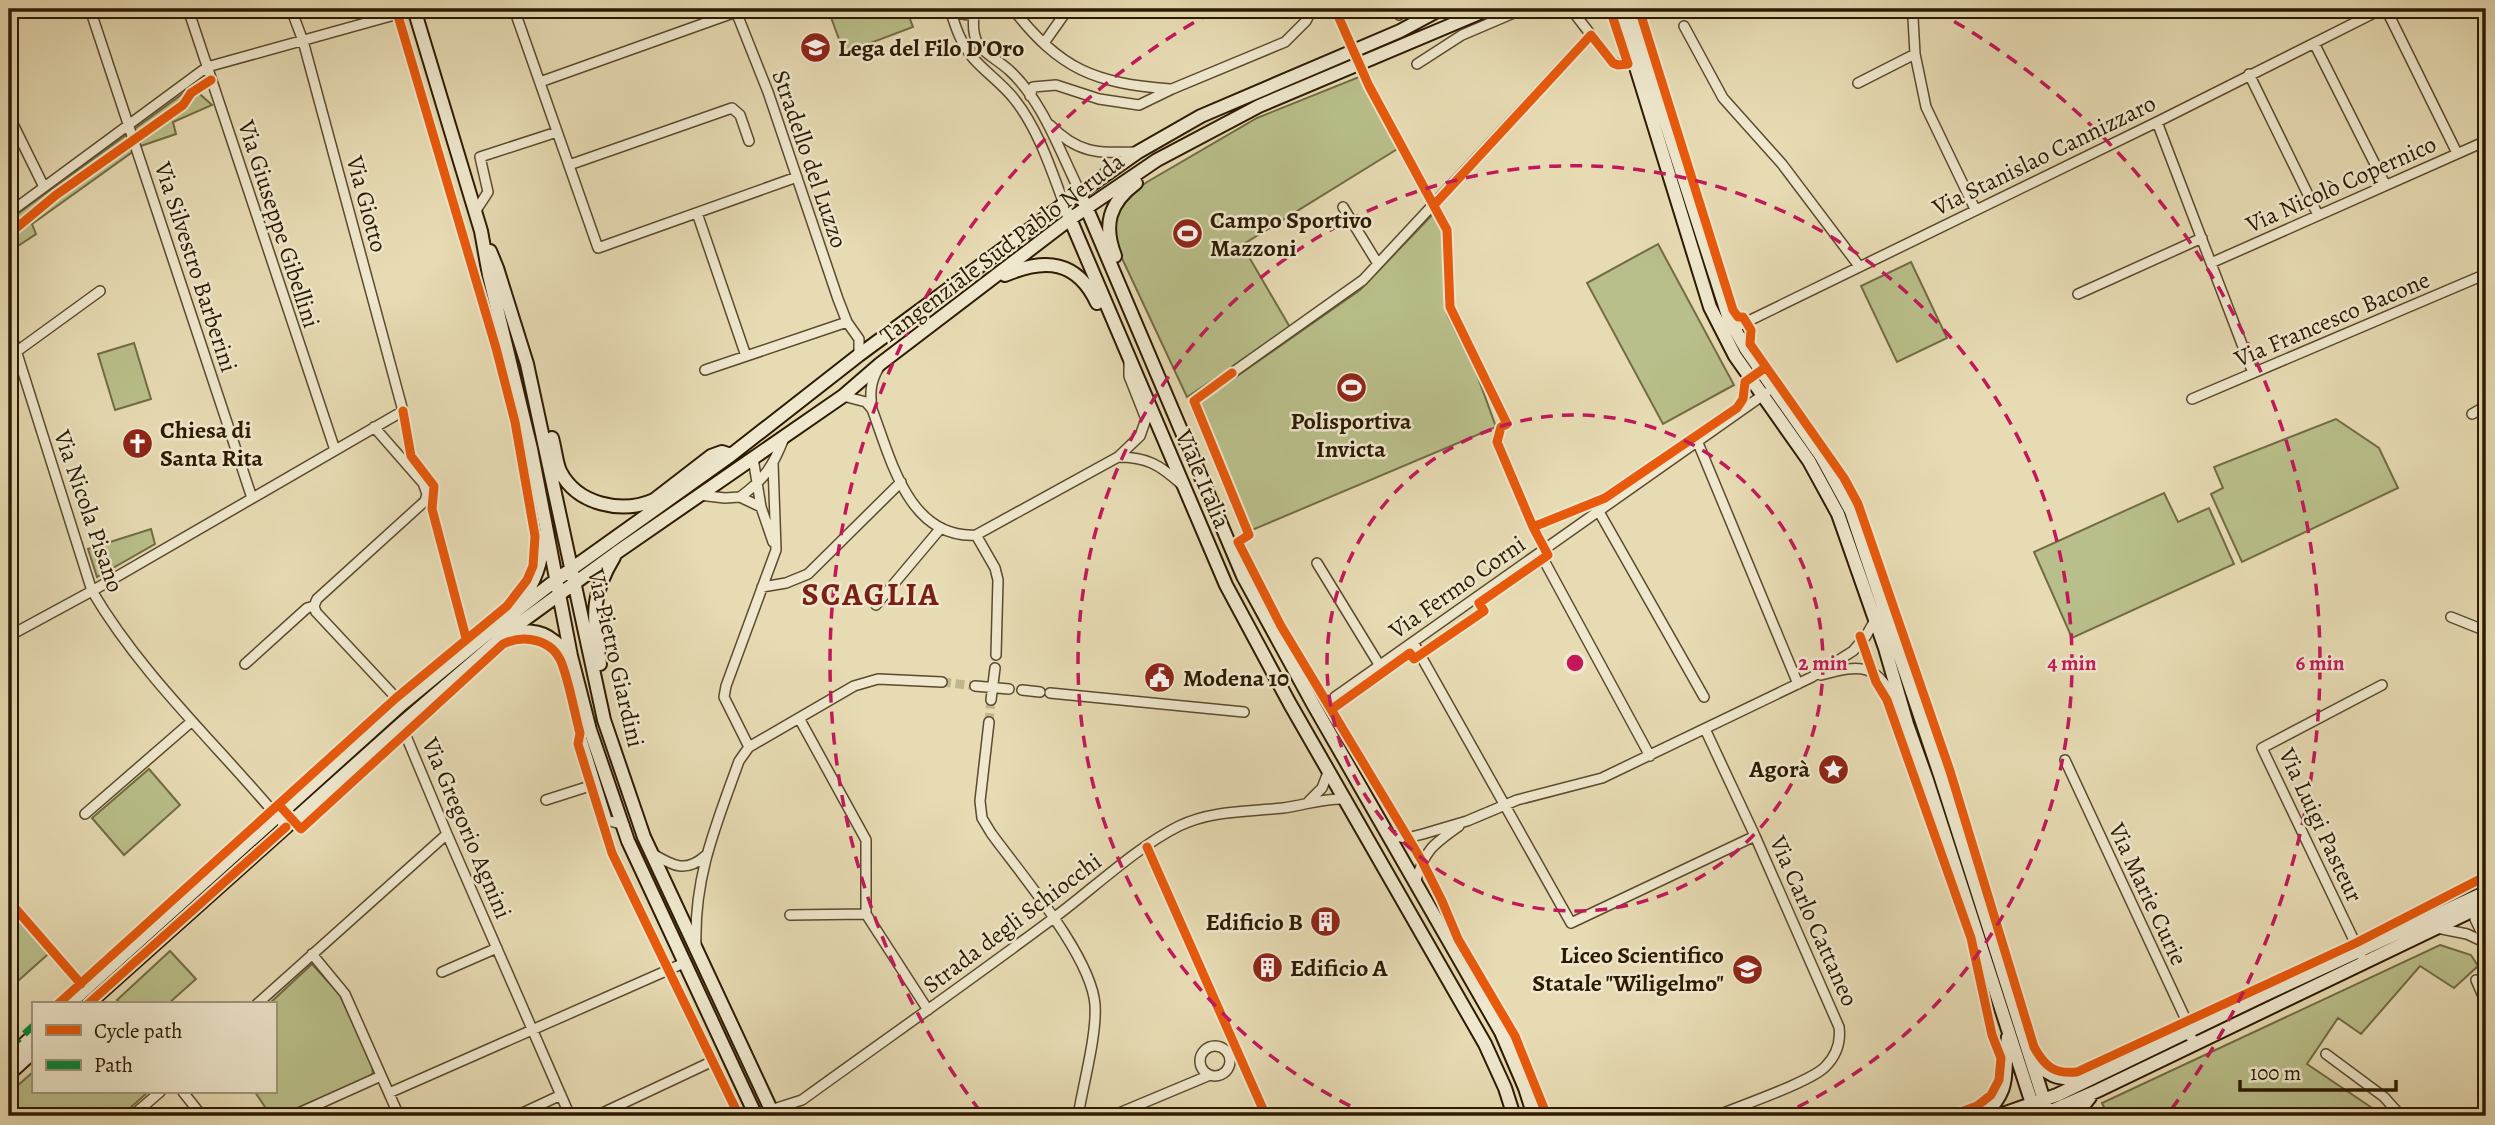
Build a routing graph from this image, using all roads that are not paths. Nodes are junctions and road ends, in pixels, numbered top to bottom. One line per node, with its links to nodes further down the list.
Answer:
1 (90, 9): 39 (street, Via Silvestro Barberini)
2 (188, 9): 30 (street, Via Giuseppe Gibellini)
3 (291, 9): 24 (street, Via Giotto)
4 (415, 9): 24 (street); 55 (main road, Via Pietro Giardini)
5 (514, 9): 32 (street)
6 (951, 9): 21 (street); 51 (street)
7 (987, 9): 21 (street)
8 (1005, 9): 20 (street)
9 (1312, 9): 34 (street)
10 (1441, 9): 43 (main road, Tangenziale Sud Pablo Neruda)
11 (1489, 9): 45 (main road, Tangenziale Sud Pablo Neruda)
12 (1523, 9): 29 (street)
13 (1571, 9): 23 (street)
14 (1618, 9): 28 (main road)
15 (1629, 9): 28 (main road)
16 (1908, 9): 27 (street)
17 (2384, 9): 26 (street, Via Stanislao Cannizzaro); 44 (street)
18 (735, 10): 32 (street); 47 (street, Stradello del Luzzo)
19 (1065, 10): 25 (street)
20 (1016, 12): 25 (street)
21 (974, 15): 35 (street)
22 (1684, 26): 64 (street)
23 (1591, 35): 28 (street); 63 (street)
24 (303, 41): 30 (street); 90 (street, Via Giotto)
25 (1044, 43): 34 (street)
26 (2314, 43): 31 (street, Via Stanislao Cannizzaro); 48 (street)
27 (1915, 54): 33 (street); 54 (street)
28 (1639, 59): 72 (main road)
29 (1417, 64)
30 (207, 67): 39 (street); 94 (street, Via Giuseppe Gibellini)
31 (2249, 74): 38 (street, Via Stanislao Cannizzaro); 58 (street)
32 (540, 82): 40 (street)
33 (1858, 83)
34 (1172, 89): 35 (street)
35 (1030, 96): 37 (street)
36 (9, 116): 49 (street)
37 (1043, 117): 43 (street); 50 (street)
38 (2157, 122): 54 (street, Via Stanislao Cannizzaro); 61 (street)
39 (129, 125): 49 (street); 104 (street, Via Silvestro Barberini)
40 (557, 132): 46 (street); 55 (street)
41 (748, 141): 46 (street)
42 (2486, 141): 44 (street, Via Nicolò Copernico)
43 (1138, 152): 50 (main road, Tangenziale Sud Pablo Neruda)
44 (2457, 153): 48 (street, Via Nicolò Copernico)
45 (1157, 160): 53 (main road, Tangenziale Sud Pablo Neruda); 74 (main road)
46 (569, 165): 57 (street)
47 (797, 177): 57 (street); 69 (street, Stradello del Luzzo)
48 (2385, 184): 58 (street, Via Nicolò Copernico)
49 (44, 187): 56 (street)
50 (1080, 192): 51 (main road, Tangenziale Sud Pablo Neruda); 53 (main road)
51 (1064, 204): 59 (main road, Viale Italia); 75 (main road, Tangenziale Sud Pablo Neruda)
52 (1343, 207): 63 (street)
53 (1086, 208): 59 (main road, Tangenziale Sud Pablo Neruda); 74 (main road)
54 (1975, 209): 64 (street, Via Stanislao Cannizzaro)
55 (475, 212): 60 (main road, Via Pietro Giardini)
56 (9, 213)
57 (697, 213): 76 (street)
58 (2318, 215): 62 (street, Via Nicolò Copernico)
59 (1070, 219): 66 (main road, Tangenziale Sud Pablo Neruda); 71 (main road, Viale Italia)
60 (481, 231): 78 (main road, Via Pietro Giardini); 93 (main road, Via Pietro Giardini)
61 (2202, 238): 62 (street); 68 (street)
62 (2211, 263): 82 (street)
63 (1378, 264): 81 (street)
64 (1859, 266): 72 (street, Via Stanislao Cannizzaro)
65 (2486, 274): 82 (street, Via Francesco Bacone)
66 (988, 282): 71 (main road); 79 (main road, Tangenziale Sud Pablo Neruda)
67 (100, 291): 73 (street)
68 (2078, 294)
69 (847, 322): 75 (street, Stradello del Luzzo); 76 (street)
70 (9, 328): 73 (street, Via Nicola Pisano)
71 (1116, 330): 77 (main road, Viale Italia)
72 (1728, 331): 84 (main road)
73 (16, 352): 118 (street, Via Nicola Pisano)
74 (1148, 352): 169 (main road, Viale Italia)
75 (859, 355): 83 (main road, Tangenziale Sud Pablo Neruda)
76 (746, 356): 80 (street)
77 (1130, 360): 96 (street); 101 (main road, Viale Italia)
78 (527, 364): 95 (main road); 114 (main road, Via Pietro Giardini)
79 (880, 365): 85 (main road, Tangenziale Sud Pablo Neruda); 88 (street)
80 (705, 370)
81 (1232, 373)
82 (2253, 373): 86 (street, Via Francesco Bacone)
83 (832, 377): 95 (main road, Tangenziale Sud Pablo Neruda); 97 (main road)
84 (1768, 391): 92 (street, Via Fermo Corni); 112 (main road)
85 (843, 396): 88 (street); 91 (main road, Tangenziale Sud Pablo Neruda)
86 (2192, 399)
87 (2486, 406): 89 (street)
88 (872, 409): 99 (street)
89 (2472, 414)
90 (374, 427): 94 (street); 121 (street)
91 (784, 438): 97 (main road, Tangenziale Sud Pablo Neruda); 98 (street)
92 (1698, 443): 106 (street, Via Fermo Corni); 136 (street)
93 (531, 449): 115 (main road, Via Pietro Giardini); 122 (main road)
94 (335, 450): 104 (street)
95 (730, 455): 114 (main road, Tangenziale Sud Pablo Neruda)
96 (1118, 457): 101 (street); 108 (street)
97 (753, 458): 100 (street); 102 (main road, Tangenziale Sud Pablo Neruda)
98 (773, 463): 100 (street); 109 (street)
99 (901, 482): 107 (street); 117 (street)
100 (759, 484): 103 (street); 105 (street)
101 (1182, 485): 158 (main road, Viale Italia)
102 (699, 495): 103 (street); 110 (main road, Tangenziale Sud Pablo Neruda)
103 (740, 497): 105 (street)
104 (252, 498): 118 (street)
105 (761, 507): 109 (street)
106 (1598, 510): 111 (street, Via Fermo Corni); 143 (street)
107 (940, 529): 108 (street); 120 (street)
108 (976, 535): 129 (street)
109 (776, 550): 117 (street)
110 (616, 553): 116 (main road, Tangenziale Sud Pablo Neruda); 148 (main road)
111 (1540, 553): 128 (street, Via Fermo Corni); 156 (street)
112 (1865, 555): 124 (main road); 198 (main road)
113 (1317, 563): 132 (street)
114 (573, 568): 115 (main road, Tangenziale Sud Pablo Neruda); 116 (main road, Via Pietro Giardini)
115 (556, 580): 119 (main road, Via Pietro Giardini); 122 (main road, Tangenziale Sud Pablo Neruda)
116 (575, 582): 119 (main road, Tangenziale Sud Pablo Neruda); 148 (main road, Via Pietro Giardini)
117 (762, 587): 155 (street)
118 (92, 591): 127 (street); 149 (street, Via Nicola Pisano)
119 (560, 593): 125 (main road, Tangenziale Sud Pablo Neruda); 130 (main road, Via Pietro Giardini)
120 (876, 605)
121 (314, 606): 131 (street); 145 (street)
122 (510, 617): 145 (main road)
123 (2451, 617): 126 (street)
124 (1875, 620): 134 (street); 152 (main road)
125 (509, 631): 130 (main road); 151 (main road, Tangenziale Sud Pablo Neruda)
126 (2486, 631)
127 (9, 636)
128 (1413, 642): 132 (street, Via Fermo Corni); 163 (street)
129 (996, 655)
130 (571, 656): 154 (main road, Via Pietro Giardini)
131 (245, 664)
132 (1380, 666): 142 (street, Via Fermo Corni)
133 (995, 668): 139 (street)
134 (1812, 677): 136 (street); 152 (street)
135 (942, 682): 147 (street)
136 (1798, 684): 153 (street)
137 (2382, 685): 183 (street, Via Luigi Pasteur)
138 (975, 686): 139 (street)
139 (992, 687): 140 (street); 144 (street)
140 (1009, 689)
141 (1022, 690): 146 (street)
142 (1335, 697)
143 (1704, 697)
144 (991, 700)
145 (402, 704): 166 (main road)
146 (1244, 712)
147 (799, 718): 155 (street); 175 (street)
148 (604, 720): 171 (main road, Via Pietro Giardini)
149 (191, 722): 164 (street); 166 (street, Via Nicola Pisano)
150 (989, 722): 177 (street)
151 (401, 724): 166 (main road, Tangenziale Sud Pablo Neruda); 168 (street, Via Gregorio Agnini)
152 (1906, 724): 193 (main road)
153 (1705, 729): 156 (street); 170 (street, Via Carlo Cattaneo)
154 (585, 732): 159 (street); 167 (main road, Via Pietro Giardini)
155 (749, 747): 172 (street)
156 (1650, 756): 163 (street)
157 (2065, 760): 195 (street, Via Marie Curie)
158 (1329, 770): 160 (main road, Viale Italia); 162 (street)
159 (596, 784): 161 (street); 167 (street)
160 (1346, 799): 162 (street, Strada degli Schiocchi); 223 (main road, Viale Italia)
161 (546, 800)
162 (1307, 802): 177 (street, Strada degli Schiocchi)
163 (1506, 804): 165 (street); 170 (street)
164 (85, 814)
165 (1466, 821): 169 (street); 173 (street)
166 (281, 822): 187 (main road)
167 (624, 825): 184 (main road, Via Pietro Giardini)
168 (447, 834): 180 (street, Via Gregorio Agnini); 182 (street)
169 (1388, 835): 173 (main road, Viale Italia)
170 (1755, 836): 212 (street, Via Carlo Cattaneo)
171 (651, 853): 172 (street); 181 (main road, Via Pietro Giardini)
172 (705, 856): 181 (street)
173 (1415, 883): 224 (main road, Viale Italia)
174 (2483, 903): 178 (main road); 179 (street); 183 (main road)
175 (866, 914): 176 (street); 191 (street)
176 (790, 915)
177 (1054, 919): 191 (street, Strada degli Schiocchi); 221 (street)
178 (2437, 928): 179 (street); 183 (main road)
179 (2486, 943)
180 (497, 948): 185 (street, Via Gregorio Agnini); 192 (street, Via Gregorio Agnini)
181 (696, 952): 211 (main road, Via Pietro Giardini)
182 (312, 954): 189 (street); 204 (street)
183 (2362, 957): 195 (main road)
184 (684, 963): 192 (street); 220 (main road, Via Pietro Giardini)
185 (442, 972)
186 (2476, 980): 190 (street)
187 (98, 995): 188 (main road)
188 (75, 1002)
189 (259, 1002)
190 (2486, 1003)
191 (928, 1010): 211 (street, Strada degli Schiocchi)
192 (533, 1030): 206 (street); 209 (street, Via Gregorio Agnini)
193 (2009, 1033): 210 (main road); 226 (main road)
194 (32, 1037): 199 (main road)
195 (2192, 1038): 203 (main road); 205 (main road)
196 (32, 1053): 201 (main road)
197 (2326, 1054): 229 (street)
198 (2028, 1055): 203 (main road); 210 (main road)
199 (9, 1058)
200 (713, 1061): 219 (street)
201 (9, 1074)
202 (1210, 1075): 222 (street)
203 (2101, 1075): 210 (main road)
204 (381, 1076): 206 (street); 215 (street)
205 (2097, 1091): 210 (main road); 228 (main road)
206 (389, 1093): 216 (street)
207 (158, 1094): 213 (street)
208 (185, 1094): 214 (street)
209 (561, 1095): 217 (street); 218 (street, Via Gregorio Agnini)
210 (2041, 1111): 227 (main road)
211 (773, 1113): 220 (street, Strada degli Schiocchi)
212 (1726, 1114): 225 (street, Via Carlo Cattaneo)
213 (132, 1116)
214 (202, 1116)
215 (292, 1116)
216 (399, 1116)
217 (516, 1116)
218 (570, 1116)
219 (596, 1116)
220 (755, 1116)
221 (1078, 1116)
222 (1112, 1116)
223 (1514, 1116)
224 (1534, 1116)
225 (1716, 1116)
226 (1983, 1116)
227 (1997, 1116)
228 (2075, 1116)
229 (2401, 1116)

